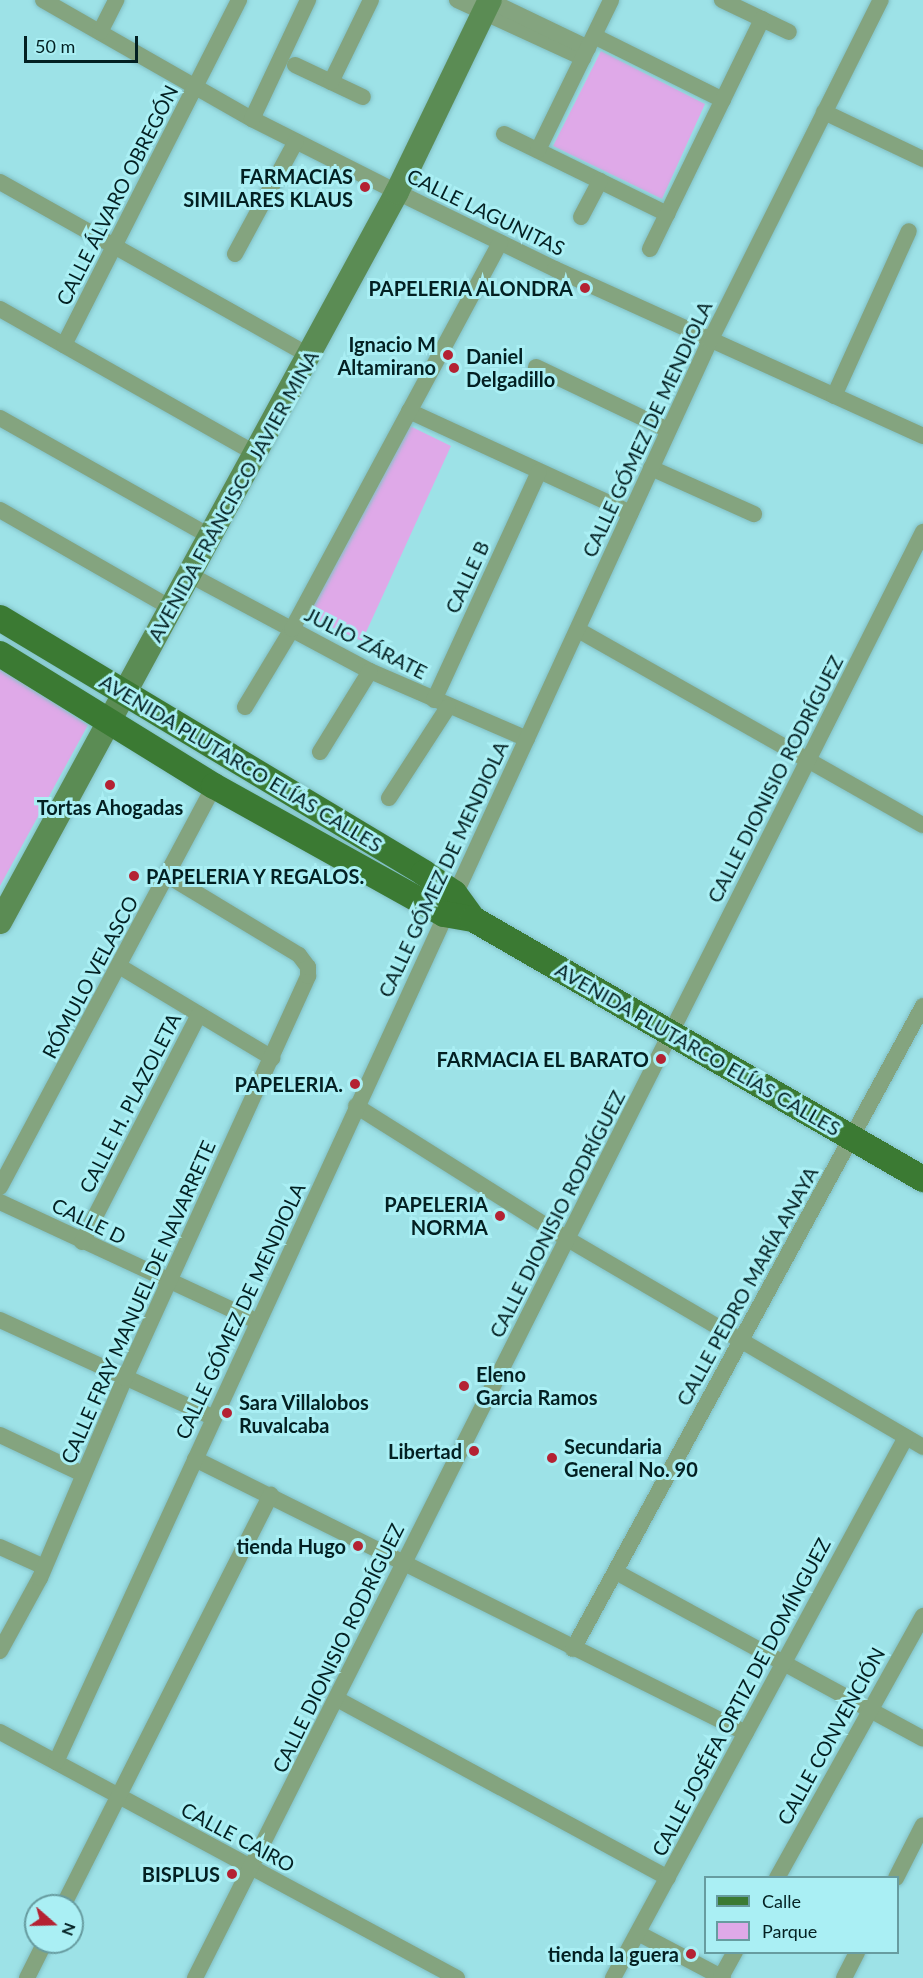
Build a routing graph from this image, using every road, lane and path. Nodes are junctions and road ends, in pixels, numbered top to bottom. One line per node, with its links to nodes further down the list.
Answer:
1 (44, 0): 12 (street, CALLE LAGUNITAS)
2 (116, 0): 12 (street)
3 (239, 0): 17 (street, CALLE ÁLVARO OBREGÓN)
4 (308, 0): 21 (street)
5 (371, 0): 16 (street)
6 (458, 0): 10 (street)
7 (611, 0): 14 (street)
8 (722, 0): 11 (street)
9 (881, 0): 20 (street, CALLE GÓMEZ DE MENDIOLA)
10 (488, 3): 14 (street); 28 (main road, AVENIDA FRANCISCO JAVIER MINA)
11 (762, 19): 13 (street); 19 (street)
12 (100, 32): 17 (street, CALLE LAGUNITAS)
13 (789, 32)
14 (588, 47): 19 (street); 24 (street)
15 (295, 65): 16 (street)
16 (331, 82): 18 (street)
17 (197, 86): 21 (street, CALLE LAGUNITAS); 33 (street, CALLE ÁLVARO OBREGÓN)
18 (363, 98)
19 (723, 100): 29 (street)
20 (824, 112): 25 (street); 37 (street, CALLE GÓMEZ DE MENDIOLA)
21 (252, 119): 23 (street, CALLE LAGUNITAS)
22 (504, 134): 24 (street)
23 (296, 141): 28 (street, CALLE LAGUNITAS); 35 (street)
24 (538, 150): 26 (street)
25 (923, 159)
26 (600, 181): 29 (street); 30 (street)
27 (0, 183): 33 (street)
28 (397, 192): 32 (street, CALLE LAGUNITAS); 39 (main road, AVENIDA FRANCISCO JAVIER MINA)
29 (667, 214): 34 (street)
30 (581, 218)
31 (909, 231): 41 (street)
32 (500, 242): 37 (street, CALLE LAGUNITAS); 42 (street)
33 (117, 246): 38 (street, CALLE ÁLVARO OBREGÓN); 39 (street)
34 (650, 249)
35 (234, 254)
36 (0, 309): 38 (street)
37 (710, 341): 41 (street, CALLE LAGUNITAS); 44 (street, CALLE GÓMEZ DE MENDIOLA)
38 (64, 345): 46 (street)
39 (310, 356): 46 (main road, AVENIDA FRANCISCO JAVIER MINA)
40 (536, 367): 44 (street)
41 (834, 396): 45 (street, CALLE LAGUNITAS)
42 (409, 411): 48 (street); 57 (street)
43 (0, 418): 53 (street)
44 (668, 430): 47 (street, CALLE GÓMEZ DE MENDIOLA)
45 (923, 436)
46 (256, 454): 53 (main road, AVENIDA FRANCISCO JAVIER MINA)
47 (651, 468): 50 (street, CALLE GÓMEZ DE MENDIOLA); 51 (street)
48 (540, 472): 50 (street); 62 (street, CALLE B)
49 (0, 510): 55 (street)
50 (631, 513): 58 (street, CALLE GÓMEZ DE MENDIOLA)
51 (754, 514)
52 (923, 532): 67 (street, CALLE DIONISIO RODRÍGUEZ)
53 (210, 537): 54 (main road, AVENIDA FRANCISCO JAVIER MINA)
54 (190, 574): 55 (main road, AVENIDA FRANCISCO JAVIER MINA); 57 (street, JULIO ZÁRATE)
55 (171, 608): 61 (main road, AVENIDA FRANCISCO JAVIER MINA)
56 (0, 618): 61 (main road, AVENIDA PLUTARCO ELÍAS CALLES)
57 (292, 629): 60 (street, JULIO ZÁRATE); 63 (street)
58 (578, 630): 65 (street, CALLE GÓMEZ DE MENDIOLA); 67 (street)
59 (0, 654): 64 (main road, AVENIDA PLUTARCO ELÍAS CALLES)
60 (370, 671): 62 (street, JULIO ZÁRATE); 66 (street)
61 (125, 693): 64 (main road, AVENIDA FRANCISCO JAVIER MINA); 72 (main road, AVENIDA PLUTARCO ELÍAS CALLES)
62 (441, 703): 65 (street, JULIO ZÁRATE); 69 (street, CALLE B)
63 (245, 708)
64 (109, 723): 68 (main road, AVENIDA PLUTARCO ELÍAS CALLES); 73 (main road, AVENIDA FRANCISCO JAVIER MINA)
65 (528, 739): 72 (street, CALLE GÓMEZ DE MENDIOLA)
66 (320, 752)
67 (808, 761): 70 (street); 77 (street, CALLE DIONISIO RODRÍGUEZ)
68 (214, 786): 71 (street, RÓMULO VELASCO); 72 (main road, AVENIDA PLUTARCO ELÍAS CALLES)
69 (389, 798)
70 (923, 825)
71 (168, 876): 74 (street, RÓMULO VELASCO); 78 (street, CALLE FRAY MANUEL DE NAVARRETE)
72 (449, 904): 77 (main road, AVENIDA PLUTARCO ELÍAS CALLES); 79 (street, CALLE GÓMEZ DE MENDIOLA)
73 (0, 922)
74 (119, 966): 76 (street); 82 (street, RÓMULO VELASCO)
75 (923, 1006): 80 (street, CALLE PEDRO MARÍA ANAYA)
76 (199, 1014): 78 (street); 85 (street, CALLE H. PLAZOLETA)
77 (670, 1033): 80 (main road, AVENIDA PLUTARCO ELÍAS CALLES); 84 (street, CALLE DIONISIO RODRÍGUEZ)
78 (272, 1058): 86 (street, CALLE FRAY MANUEL DE NAVARRETE)
79 (356, 1106): 84 (street); 88 (street, CALLE GÓMEZ DE MENDIOLA)
80 (851, 1138): 81 (main road, AVENIDA PLUTARCO ELÍAS CALLES); 89 (street, CALLE PEDRO MARÍA ANAYA)
81 (923, 1179)
82 (0, 1187)
83 (0, 1202): 85 (street, CALLE D)
84 (569, 1240): 89 (street); 99 (street, CALLE DIONISIO RODRÍGUEZ)
85 (82, 1242): 86 (street, CALLE D)
86 (169, 1283): 88 (street, CALLE D); 90 (street, CALLE FRAY MANUEL DE NAVARRETE)
87 (0, 1320): 90 (street)
88 (258, 1322): 91 (street, CALLE GÓMEZ DE MENDIOLA)
89 (742, 1340): 93 (street); 101 (street, CALLE PEDRO MARÍA ANAYA)
90 (125, 1378): 91 (street); 96 (street, CALLE FRAY MANUEL DE NAVARRETE)
91 (214, 1418): 95 (street, CALLE GÓMEZ DE MENDIOLA)
92 (0, 1435): 96 (street)
93 (906, 1437): 94 (street); 105 (street, CALLE JOSÉFA ORTIZ DE DOMÍNGUEZ)
94 (923, 1447)
95 (195, 1459): 97 (street); 111 (street, CALLE GÓMEZ DE MENDIOLA)
96 (83, 1474): 100 (street, CALLE FRAY MANUEL DE NAVARRETE)
97 (271, 1496): 99 (street); 112 (street)
98 (0, 1547): 100 (street)
99 (403, 1562): 103 (street); 106 (street, CALLE DIONISIO RODRÍGUEZ)
100 (44, 1568): 104 (street, CALLE FRAY MANUEL DE NAVARRETE)
101 (616, 1572): 103 (street, CALLE PEDRO MARÍA ANAYA); 105 (street)
102 (923, 1616): 107 (street, CALLE CONVENCIÓN)
103 (573, 1650): 109 (street)
104 (0, 1651)
105 (783, 1664): 107 (street); 109 (street, CALLE JOSÉFA ORTIZ DE DOMÍNGUEZ)
106 (337, 1699): 114 (street, CALLE DIONISIO RODRÍGUEZ); 117 (street)
107 (870, 1710): 110 (street); 115 (street, CALLE CONVENCIÓN)
108 (0, 1732): 111 (street, CALLE CAIRO)
109 (746, 1733): 117 (street, CALLE JOSÉFA ORTIZ DE DOMÍNGUEZ)
110 (923, 1739)
111 (56, 1762): 112 (street, CALLE CAIRO)
112 (117, 1796): 114 (street, CALLE CAIRO); 118 (street)
113 (923, 1825): 116 (street)
114 (252, 1868): 124 (street, CALLE DIONISIO RODRÍGUEZ); 125 (street, CALLE CAIRO)
115 (778, 1876)
116 (897, 1876)
117 (668, 1878): 119 (street, CALLE JOSÉFA ORTIZ DE DOMÍNGUEZ)
118 (69, 1894)
119 (638, 1933): 126 (street, CALLE JOSÉFA ORTIZ DE DOMÍNGUEZ); 127 (street)
120 (39, 1954): 123 (street)
121 (734, 1954): 127 (street)
122 (856, 1954): 128 (street)
123 (27, 1978)
124 (195, 1978)
125 (457, 1978)
126 (613, 1978)
127 (722, 1978)
128 (844, 1978)

